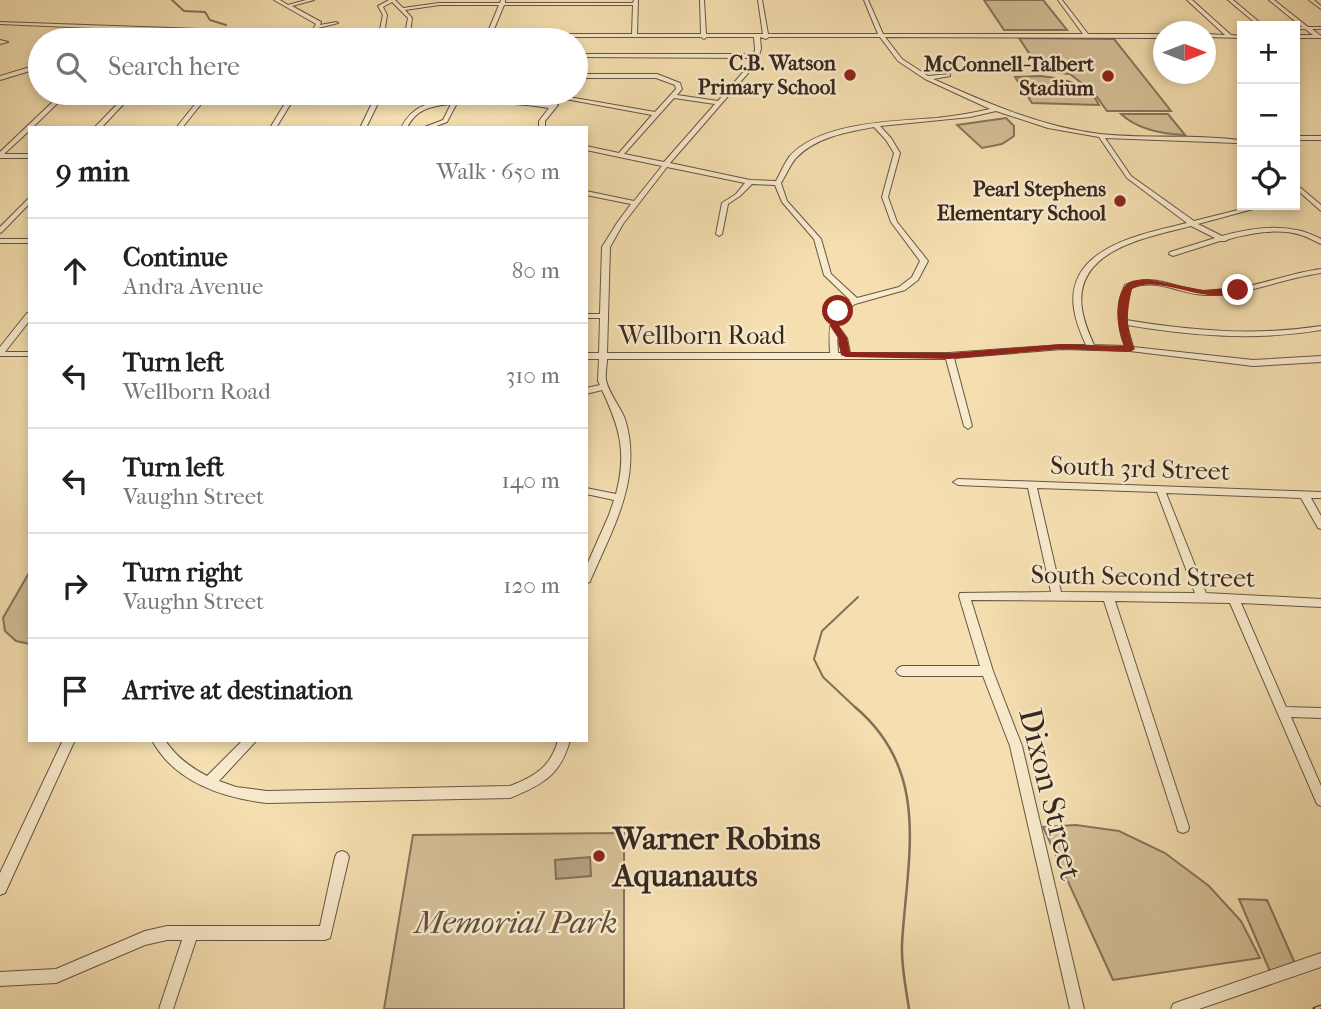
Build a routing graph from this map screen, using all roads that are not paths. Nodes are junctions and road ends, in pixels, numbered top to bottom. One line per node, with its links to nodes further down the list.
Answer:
1 (276, 0): 15 (street)
2 (312, 0): 15 (street)
3 (393, 0): 17 (street); 26 (street)
4 (702, 0): 37 (street)
5 (760, 0): 39 (street)
6 (866, 0): 40 (street)
7 (1060, 0): 34 (street)
8 (1189, 0): 41 (street)
9 (1230, 0): 19 (street)
10 (1271, 0): 30 (street)
11 (1311, 0): 16 (street)
12 (502, 2): 13 (street); 14 (street); 28 (street)
13 (636, 2): 33 (street)
14 (424, 3): 17 (street)
15 (288, 6): 23 (street)
16 (1321, 8)
17 (404, 9): 27 (street)
18 (50, 20): 20 (street)
19 (1256, 21)
20 (0, 23): 22 (street)
21 (336, 23): 23 (street)
22 (121, 26): 24 (street); 25 (street)
23 (319, 27)
24 (118, 28)
25 (153, 28)
26 (383, 28)
27 (408, 28)
28 (492, 28)
29 (1300, 28): 30 (street)
30 (1306, 28): 31 (street); 44 (street)
31 (1321, 28)
32 (588, 36): 33 (street)
33 (634, 36): 37 (street)
34 (1087, 36): 35 (street); 40 (street)
35 (1153, 36)
36 (1216, 36): 41 (street)
37 (704, 37): 38 (street)
38 (757, 37): 39 (street); 46 (street)
39 (766, 37): 40 (street)
40 (882, 37): 51 (street)
41 (1230, 37): 42 (street)
42 (1237, 37)
43 (1300, 37): 44 (street)
44 (1319, 37)
45 (588, 52): 46 (street)
46 (757, 56): 54 (street)
47 (28, 70): 50 (street)
48 (588, 74): 52 (street)
49 (948, 75): 51 (street)
50 (0, 78)
51 (927, 78): 64 (street)
52 (672, 96): 54 (street); 65 (street)
53 (588, 100): 65 (street)
54 (718, 103): 84 (street)
55 (53, 105): 67 (street)
56 (119, 105): 68 (street)
57 (198, 105): 69 (street)
58 (287, 105): 70 (street)
59 (374, 105): 71 (street)
60 (438, 105): 72 (street)
61 (453, 105): 73 (street)
62 (534, 105): 63 (street)
63 (553, 107): 74 (street)
64 (993, 108): 66 (street); 76 (street)
65 (656, 114): 81 (street)
66 (875, 124): 86 (street); 104 (street)
67 (31, 126)
68 (99, 126)
69 (181, 126)
70 (274, 126)
71 (364, 126)
72 (405, 126)
73 (431, 126)
74 (542, 126)
75 (28, 129): 82 (street)
76 (1101, 136): 79 (street); 95 (street)
77 (1300, 138): 78 (street)
78 (1321, 138)
79 (1237, 140)
80 (588, 148): 81 (street)
81 (620, 155): 84 (street)
82 (0, 156): 83 (street)
83 (28, 156)
84 (666, 164): 85 (street); 92 (street)
85 (750, 182): 86 (street); 97 (street)
86 (778, 183): 104 (street)
87 (1300, 190): 89 (street)
88 (588, 194): 92 (street)
89 (1308, 199): 90 (street); 93 (street)
90 (1300, 200)
91 (28, 201): 96 (street)
92 (636, 202): 106 (street)
93 (1321, 209)
94 (1244, 210): 95 (street)
95 (1192, 222): 98 (street); 111 (street)
96 (0, 230)
97 (719, 234)
98 (1223, 240): 101 (street); 102 (street)
99 (0, 241): 100 (street)
100 (28, 241)
101 (1321, 242)
102 (1173, 254)
103 (1321, 271): 108 (street)
104 (854, 300): 109 (street)
105 (588, 316): 106 (street)
106 (604, 316): 118 (street)
107 (28, 318): 113 (street)
108 (1123, 322): 110 (street); 112 (street)
109 (834, 326): 115 (street); 116 (street)
110 (1321, 328)
111 (1091, 347): 112 (street, Wellborn Road); 119 (street, Wellborn Road)
112 (1134, 349): 120 (street, Wellborn Road)
113 (0, 353): 114 (street)
114 (28, 354)
115 (834, 355): 116 (street, Wellborn Road); 118 (street, Wellborn Road)
116 (846, 355): 119 (street, Wellborn Road)
117 (588, 356): 118 (street, Wellborn Road)
118 (603, 356): 121 (street)
119 (949, 356): 123 (street)
120 (1321, 359)
121 (605, 387): 122 (street); 130 (street)
122 (588, 391)
123 (968, 426)
124 (958, 482): 125 (street, South 3rd Street)
125 (1032, 485): 126 (street, South 3rd Street); 134 (street)
126 (1160, 489): 128 (street, South 3rd Street); 136 (street)
127 (588, 491): 130 (street)
128 (1304, 494): 129 (street, South 3rd Street); 131 (street)
129 (1321, 495)
130 (619, 498): 132 (street)
131 (1321, 525)
132 (588, 575)
133 (964, 596): 134 (street, South Second Street); 140 (street, Dixon Street)
134 (1058, 597): 135 (street, South Second Street)
135 (1108, 597): 136 (street, South Second Street); 149 (street)
136 (1202, 597): 137 (street, South Second Street)
137 (1234, 600): 138 (street, South Second Street); 141 (street)
138 (1321, 603)
139 (902, 671): 140 (street)
140 (987, 671): 156 (street, Dixon Street)
141 (1283, 712): 142 (street); 148 (street)
142 (1321, 713)
143 (68, 742): 151 (street)
144 (159, 742): 147 (street)
145 (249, 742): 147 (street)
146 (563, 742): 147 (street)
147 (210, 782)
148 (1321, 800)
149 (1183, 827)
150 (342, 858): 152 (street)
151 (0, 887)
152 (192, 932): 154 (street); 155 (street)
153 (1321, 960): 157 (street)
154 (0, 979)
155 (166, 1009)
156 (1077, 1009)
157 (1178, 1009)

